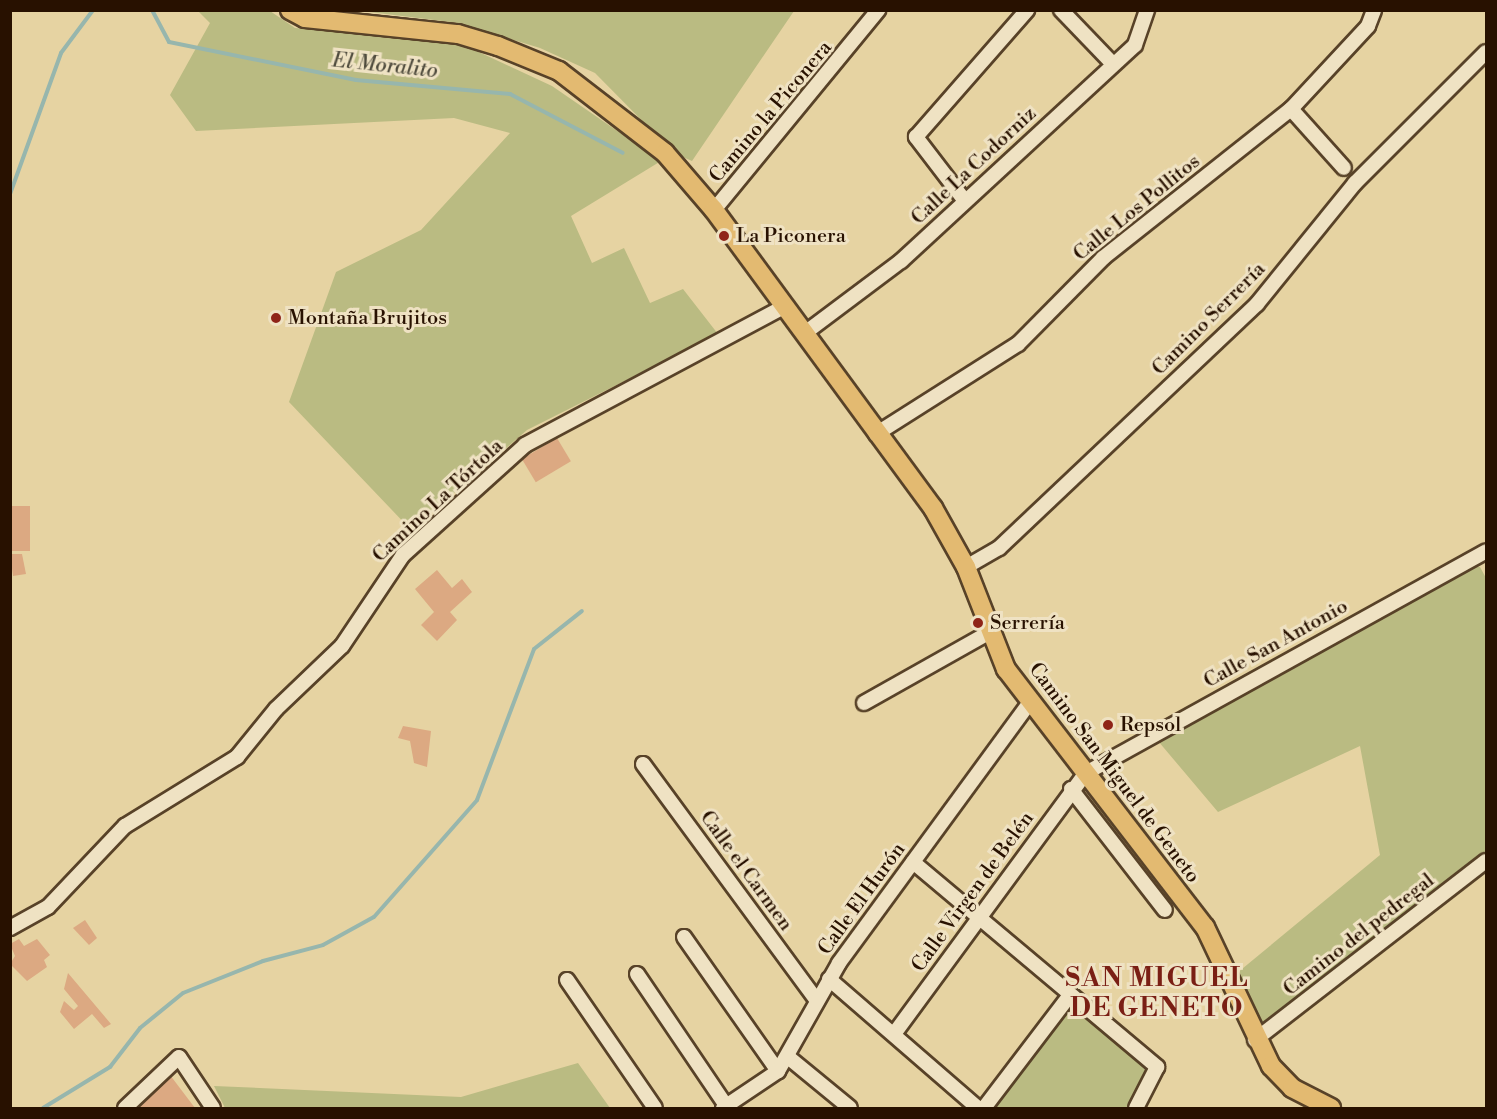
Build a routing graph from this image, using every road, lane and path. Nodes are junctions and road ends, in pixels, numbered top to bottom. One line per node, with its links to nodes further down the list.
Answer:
1 (290, 10): 12 (main road, Camino San Miguel de Geneto)
2 (878, 10): 12 (street, Camino la Piconera)
3 (1027, 10): 11 (street)
4 (1061, 10): 8 (street)
5 (1147, 10): 8 (street, Calle La Codorniz)
6 (1374, 10): 9 (street, Calle Los Pollitos)
7 (1486, 52): 17 (street, Camino Serrería)
8 (1112, 63): 11 (street, Calle La Codorniz)
9 (1291, 110): 10 (street); 15 (street, Calle Los Pollitos)
10 (1344, 168)
11 (965, 201): 14 (street, Calle La Codorniz)
12 (714, 210): 13 (main road, Camino San Miguel de Geneto)
13 (785, 306): 14 (main road, Camino San Miguel de Geneto); 28 (street, Camino La Tórtola)
14 (805, 333): 15 (main road, Camino San Miguel de Geneto)
15 (876, 434): 17 (main road, Camino San Miguel de Geneto)
16 (1486, 551): 22 (street, Calle San Antonio)
17 (966, 567): 18 (main road, Camino San Miguel de Geneto)
18 (990, 632): 19 (street); 20 (main road, Camino San Miguel de Geneto)
19 (864, 703)
20 (1029, 703): 22 (main road, Camino San Miguel de Geneto); 25 (street, Calle El Hurón)
21 (643, 764): 34 (street, Calle el Carmen)
22 (1086, 773): 23 (street, Calle Virgen de Belén); 36 (main road, Camino San Miguel de Geneto)
23 (1071, 789): 26 (street); 27 (street, Calle Virgen de Belén)
24 (1486, 861): 36 (street, Camino del pedregal)
25 (913, 862): 27 (street); 31 (street, Calle El Hurón)
26 (1165, 910)
27 (978, 918): 33 (street); 35 (street, Calle Virgen de Belén)
28 (10, 928)
29 (684, 937): 38 (street)
30 (637, 974): 42 (street)
31 (829, 979): 34 (street, Calle El Hurón); 35 (street)
32 (567, 980): 41 (street)
33 (1070, 995): 45 (street); 46 (street)
34 (817, 1001): 37 (street, Calle El Hurón)
35 (894, 1034): 44 (street)
36 (1255, 1040): 47 (main road, Camino San Miguel de Geneto)
37 (788, 1057): 38 (street, Calle El Hurón); 43 (street)
38 (778, 1071): 42 (street, Calle El Hurón)
39 (124, 1108): 40 (street)
40 (213, 1108)
41 (655, 1108)
42 (725, 1108)
43 (850, 1108)
44 (978, 1108)
45 (984, 1108)
46 (1136, 1108)
47 (1331, 1108)

